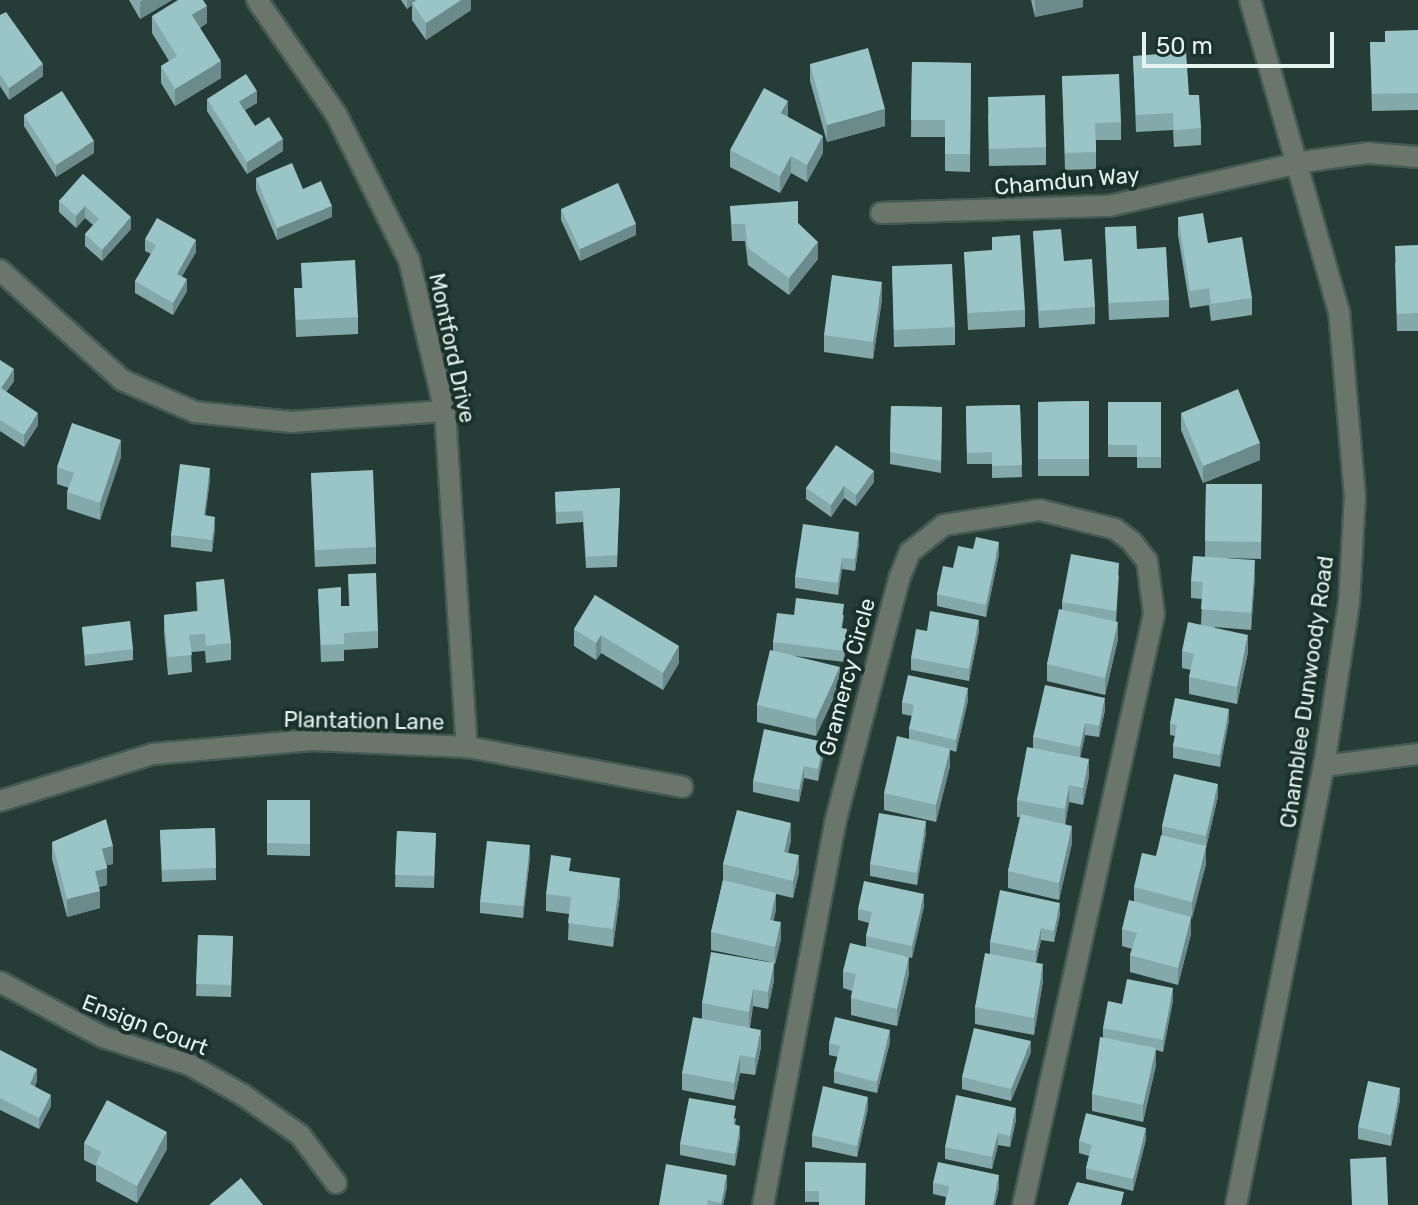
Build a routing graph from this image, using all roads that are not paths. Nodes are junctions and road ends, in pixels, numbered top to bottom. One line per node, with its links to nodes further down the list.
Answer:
1 (257, 0): 7 (street, Montford Drive)
2 (1250, 0): 4 (street, Chamblee Dunwoody Road)
3 (1418, 157): 4 (street, Chamdun Way)
4 (1302, 162): 5 (street, Chamdun Way); 10 (street, Chamblee Dunwoody Road)
5 (881, 213)
6 (0, 270): 7 (street)
7 (445, 411): 8 (street, Montford Drive)
8 (467, 747): 11 (street, Plantation Lane); 12 (street, Plantation Lane)
9 (1418, 754): 10 (street)
10 (1324, 766): 17 (street, Chamblee Dunwoody Road)
11 (682, 787)
12 (0, 801)
13 (0, 982): 14 (street, Ensign Court)
14 (336, 1183)
15 (763, 1205): 16 (street, Gramercy Circle)
16 (1023, 1205)
17 (1236, 1205)

